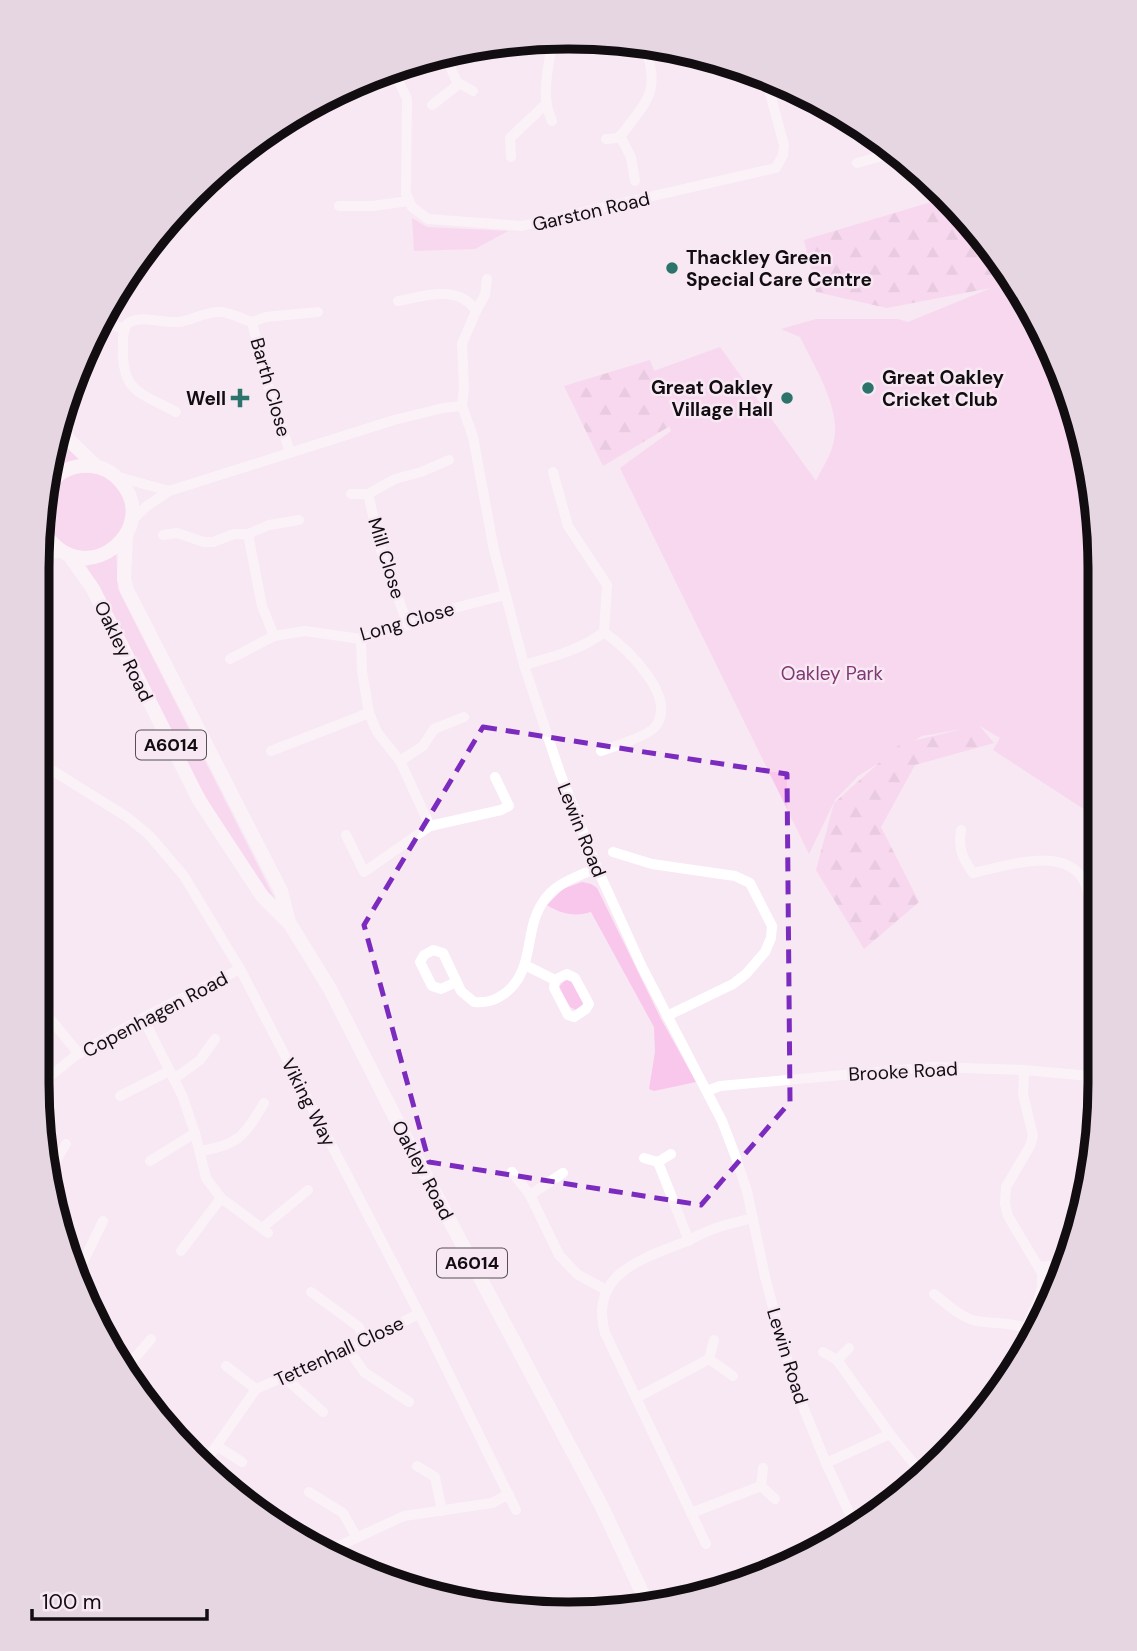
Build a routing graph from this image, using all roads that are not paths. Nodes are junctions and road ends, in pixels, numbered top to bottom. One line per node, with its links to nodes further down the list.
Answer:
1 (550, 50): 8 (street)
2 (649, 55): 11 (street)
3 (449, 63): 5 (street)
4 (398, 79): 17 (street)
5 (459, 84): 7 (street); 9 (street)
6 (769, 90): 17 (street, Garston Road)
7 (473, 91)
8 (546, 104): 10 (street); 14 (street)
9 (432, 105)
10 (552, 121)
11 (620, 136): 12 (street); 16 (street)
12 (606, 139)
13 (884, 155): 15 (street)
14 (511, 157)
15 (857, 163)
16 (635, 181)
17 (408, 201): 18 (street)
18 (339, 206)
19 (487, 279): 21 (street)
20 (398, 301): 21 (street)
21 (476, 311): 26 (street)
22 (318, 312): 23 (street, Barth Close)
23 (252, 322): 25 (street, Barth Close); 29 (street, Barth Close)
24 (111, 325): 25 (street)
25 (125, 329): 27 (street)
26 (462, 406): 29 (street); 45 (street, Lewin Road)
27 (176, 412)
28 (67, 436): 31 (main road)
29 (290, 452): 35 (street)
30 (449, 460): 37 (street, Mill Close)
31 (97, 467): 33 (main road); 34 (main road)
32 (552, 472): 47 (street)
33 (57, 476)
34 (116, 476): 35 (street); 39 (main road, Oakley Road)
35 (169, 491): 39 (street)
36 (351, 494): 37 (street)
37 (368, 494): 46 (street, Mill Close)
38 (299, 520): 40 (street)
39 (129, 528): 43 (main road); 65 (main road, Oakley Road / A6014)
40 (248, 534): 41 (street); 48 (street)
41 (163, 535)
42 (50, 539): 43 (main road, Oakley Road)
43 (65, 554): 44 (street); 65 (main road, Oakley Road / A6014)
44 (49, 555)
45 (505, 595): 46 (street, Long Close); 51 (street, Lewin Road)
46 (408, 625): 49 (street, Long Close)
47 (604, 632): 51 (street); 55 (street)
48 (274, 636): 49 (street, Long Close); 50 (street, Long Close)
49 (361, 639): 52 (street)
50 (230, 659)
51 (524, 665): 63 (street, Lewin Road)
52 (369, 713): 54 (street); 56 (street)
53 (464, 717): 56 (street)
54 (271, 751)
55 (617, 760)
56 (400, 761): 59 (street)
57 (49, 768): 67 (street, Viking Way)
58 (495, 777): 59 (street)
59 (430, 826): 61 (street)
60 (961, 830): 64 (street)
61 (346, 835)
62 (613, 852): 70 (street)
63 (597, 868): 66 (street); 70 (street, Lewin Road)
64 (1088, 893)
65 (290, 924): 143 (main road, Oakley Road / A6014)
66 (525, 965): 68 (street); 69 (street)
67 (240, 969): 72 (street, Copenhagen Road); 108 (street, Viking Way)
68 (555, 980)
69 (456, 982)
70 (667, 1016): 79 (street, Lewin Road)
71 (49, 1017): 74 (street)
72 (143, 1018): 74 (street, Copenhagen Road); 76 (street)
73 (215, 1039): 76 (street)
74 (79, 1054): 78 (street, Copenhagen Road)
75 (1024, 1070): 77 (street, Brooke Road); 79 (street, Brooke Road); 103 (street)
76 (171, 1075): 80 (street); 82 (street)
77 (1088, 1076)
78 (49, 1078)
79 (707, 1091): 95 (street, Lewin Road)
80 (120, 1096)
81 (264, 1103): 84 (street)
82 (195, 1133): 84 (street); 87 (street)
83 (66, 1144): 88 (street)
84 (200, 1151): 94 (street)
85 (671, 1154): 89 (street)
86 (644, 1158): 89 (street)
87 (150, 1161)
88 (55, 1162)
89 (658, 1162): 99 (street)
90 (512, 1172): 93 (street)
91 (562, 1173): 93 (street)
92 (308, 1190): 97 (street)
93 (530, 1195): 104 (street)
94 (221, 1198): 97 (street); 100 (street)
95 (753, 1218): 99 (street); 128 (street, Lewin Road)
96 (103, 1221): 101 (street)
97 (262, 1228): 98 (street)
98 (247, 1235)
99 (689, 1241): 104 (street)
100 (181, 1251)
101 (82, 1262)
102 (1054, 1265): 103 (street)
103 (1039, 1267): 107 (street)
104 (606, 1290): 123 (street)
105 (311, 1292): 112 (street)
106 (934, 1294): 109 (street)
107 (1036, 1308)
108 (418, 1314): 112 (street, Tettenhall Close); 134 (street, Viking Way)
109 (1023, 1332)
110 (150, 1339): 116 (street)
111 (714, 1340): 117 (street)
112 (365, 1342): 114 (street, Tettenhall Close)
113 (849, 1348): 118 (street)
114 (348, 1349): 121 (street, Tettenhall Close); 124 (street)
115 (823, 1352): 118 (street)
116 (129, 1358)
117 (709, 1359): 120 (street); 123 (street)
118 (837, 1360): 126 (street)
119 (226, 1366): 122 (street)
120 (733, 1376)
121 (284, 1377): 122 (street, Tettenhall Close); 125 (street)
122 (256, 1389): 127 (street, Tettenhall Close)
123 (636, 1398): 138 (street)
124 (409, 1402)
125 (323, 1412)
126 (890, 1434): 128 (street); 131 (street)
127 (242, 1462)
128 (826, 1463): 139 (street, Lewin Road)
129 (417, 1466): 137 (street)
130 (763, 1468): 132 (street)
131 (917, 1468)
132 (761, 1486): 135 (street); 138 (street)
133 (309, 1492): 140 (street)
134 (509, 1494): 136 (street, Viking Way); 137 (street)
135 (775, 1499)
136 (516, 1510)
137 (442, 1511): 140 (street)
138 (691, 1513): 141 (street)
139 (852, 1517)
140 (357, 1538): 142 (street)
141 (706, 1544)
142 (337, 1547)
143 (644, 1597)

